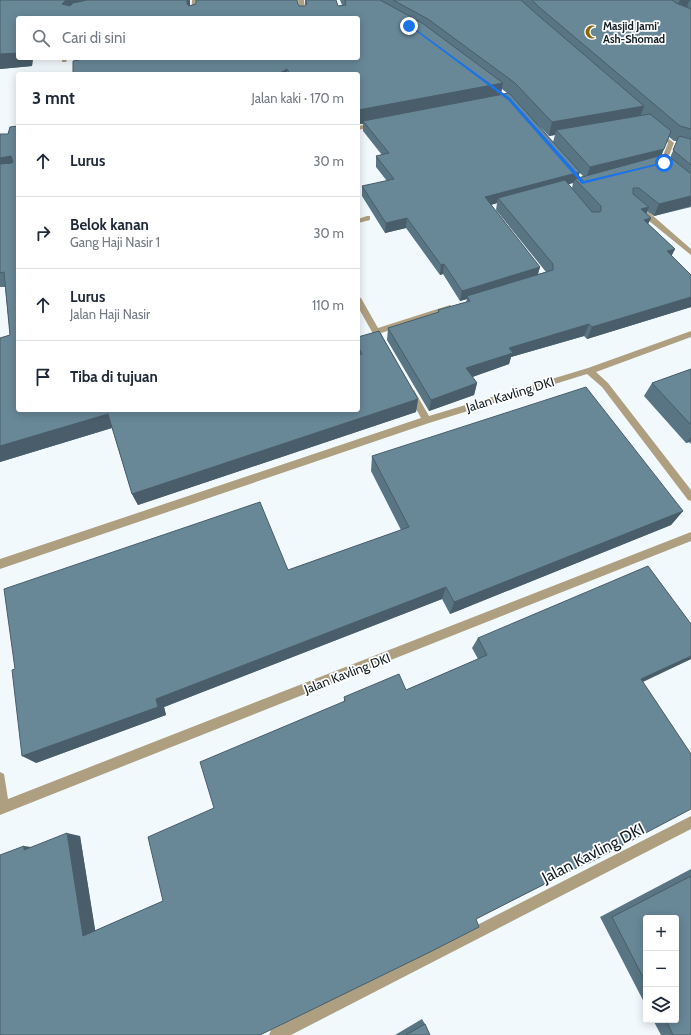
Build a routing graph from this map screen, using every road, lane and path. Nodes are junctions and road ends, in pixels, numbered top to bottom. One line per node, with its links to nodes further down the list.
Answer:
1 (195, 0): 3 (street)
2 (301, 0): 4 (street)
3 (194, 16)
4 (303, 16)
5 (384, 123): 7 (street)
6 (654, 127): 8 (street)
7 (360, 128)
8 (662, 166)
9 (637, 207): 12 (street)
10 (367, 218): 11 (street)
11 (360, 220)
12 (691, 253)
13 (360, 303): 15 (street)
14 (457, 306): 15 (street)
15 (376, 331): 17 (street)
16 (691, 334): 18 (street, Jalan Kavling DKI)
17 (384, 344)
18 (589, 371): 20 (street, Jalan Kavling DKI); 21 (street)
19 (407, 385): 20 (street)
20 (427, 420): 23 (street, Jalan Kavling DKI)
21 (691, 497)
22 (691, 536): 25 (street, Jalan Kavling DKI)
23 (0, 564)
24 (0, 778): 25 (street, Jalan Kavling DKI)
25 (2, 809)
26 (691, 822): 27 (street, Jalan Kavling DKI)
27 (276, 1035)

